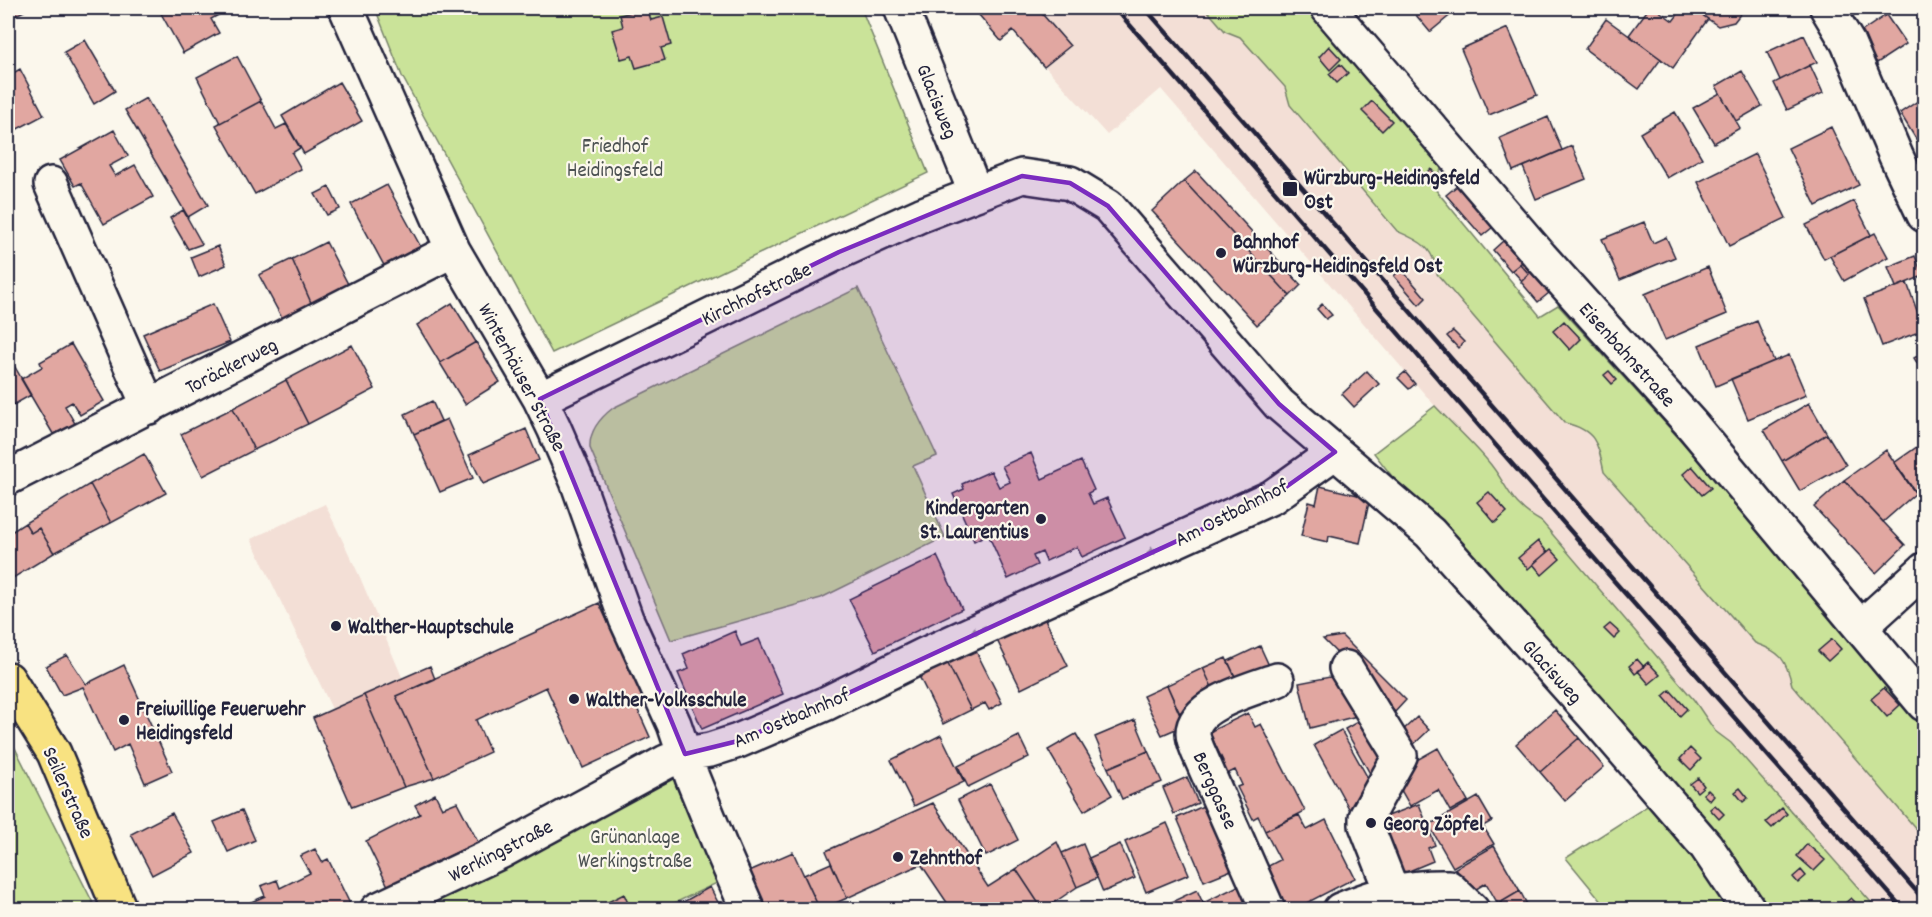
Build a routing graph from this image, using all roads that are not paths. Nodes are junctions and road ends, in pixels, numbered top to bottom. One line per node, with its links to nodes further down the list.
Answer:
1 (346, 8): 8 (street, Winterhäuser Straße)
2 (901, 8): 6 (street, Glacisweg)
3 (1328, 8): 14 (street, Eisenbahnstraße)
4 (1827, 8): 7 (street)
5 (51, 184): 10 (street)
6 (976, 194): 9 (street, Kirchhofstraße); 11 (street)
7 (1924, 215)
8 (453, 250): 9 (street, Winterhäuser Straße); 10 (street, Toräckerweg)
9 (540, 399): 19 (street, Winterhäuser Straße)
10 (149, 407): 12 (street, Toräckerweg)
11 (1335, 452): 19 (street, Am Ostbahnhof, one-way to 19); 27 (street, Glacisweg)
12 (8, 478)
13 (1924, 570): 14 (street)
14 (1861, 627): 18 (street, Eisenbahnstraße)
15 (1346, 668): 20 (street)
16 (8, 679): 22 (main road, Seilerstraße)
17 (1276, 680): 25 (street, Berggasse)
18 (1924, 704)
19 (685, 754): 23 (street, Werkingstraße); 24 (street, Winterhäuser Straße)
20 (1392, 891): 21 (street); 26 (street)
21 (1460, 898)
22 (120, 909)
23 (377, 909)
24 (748, 909)
25 (1268, 909)
26 (1340, 909)
27 (1749, 909)

